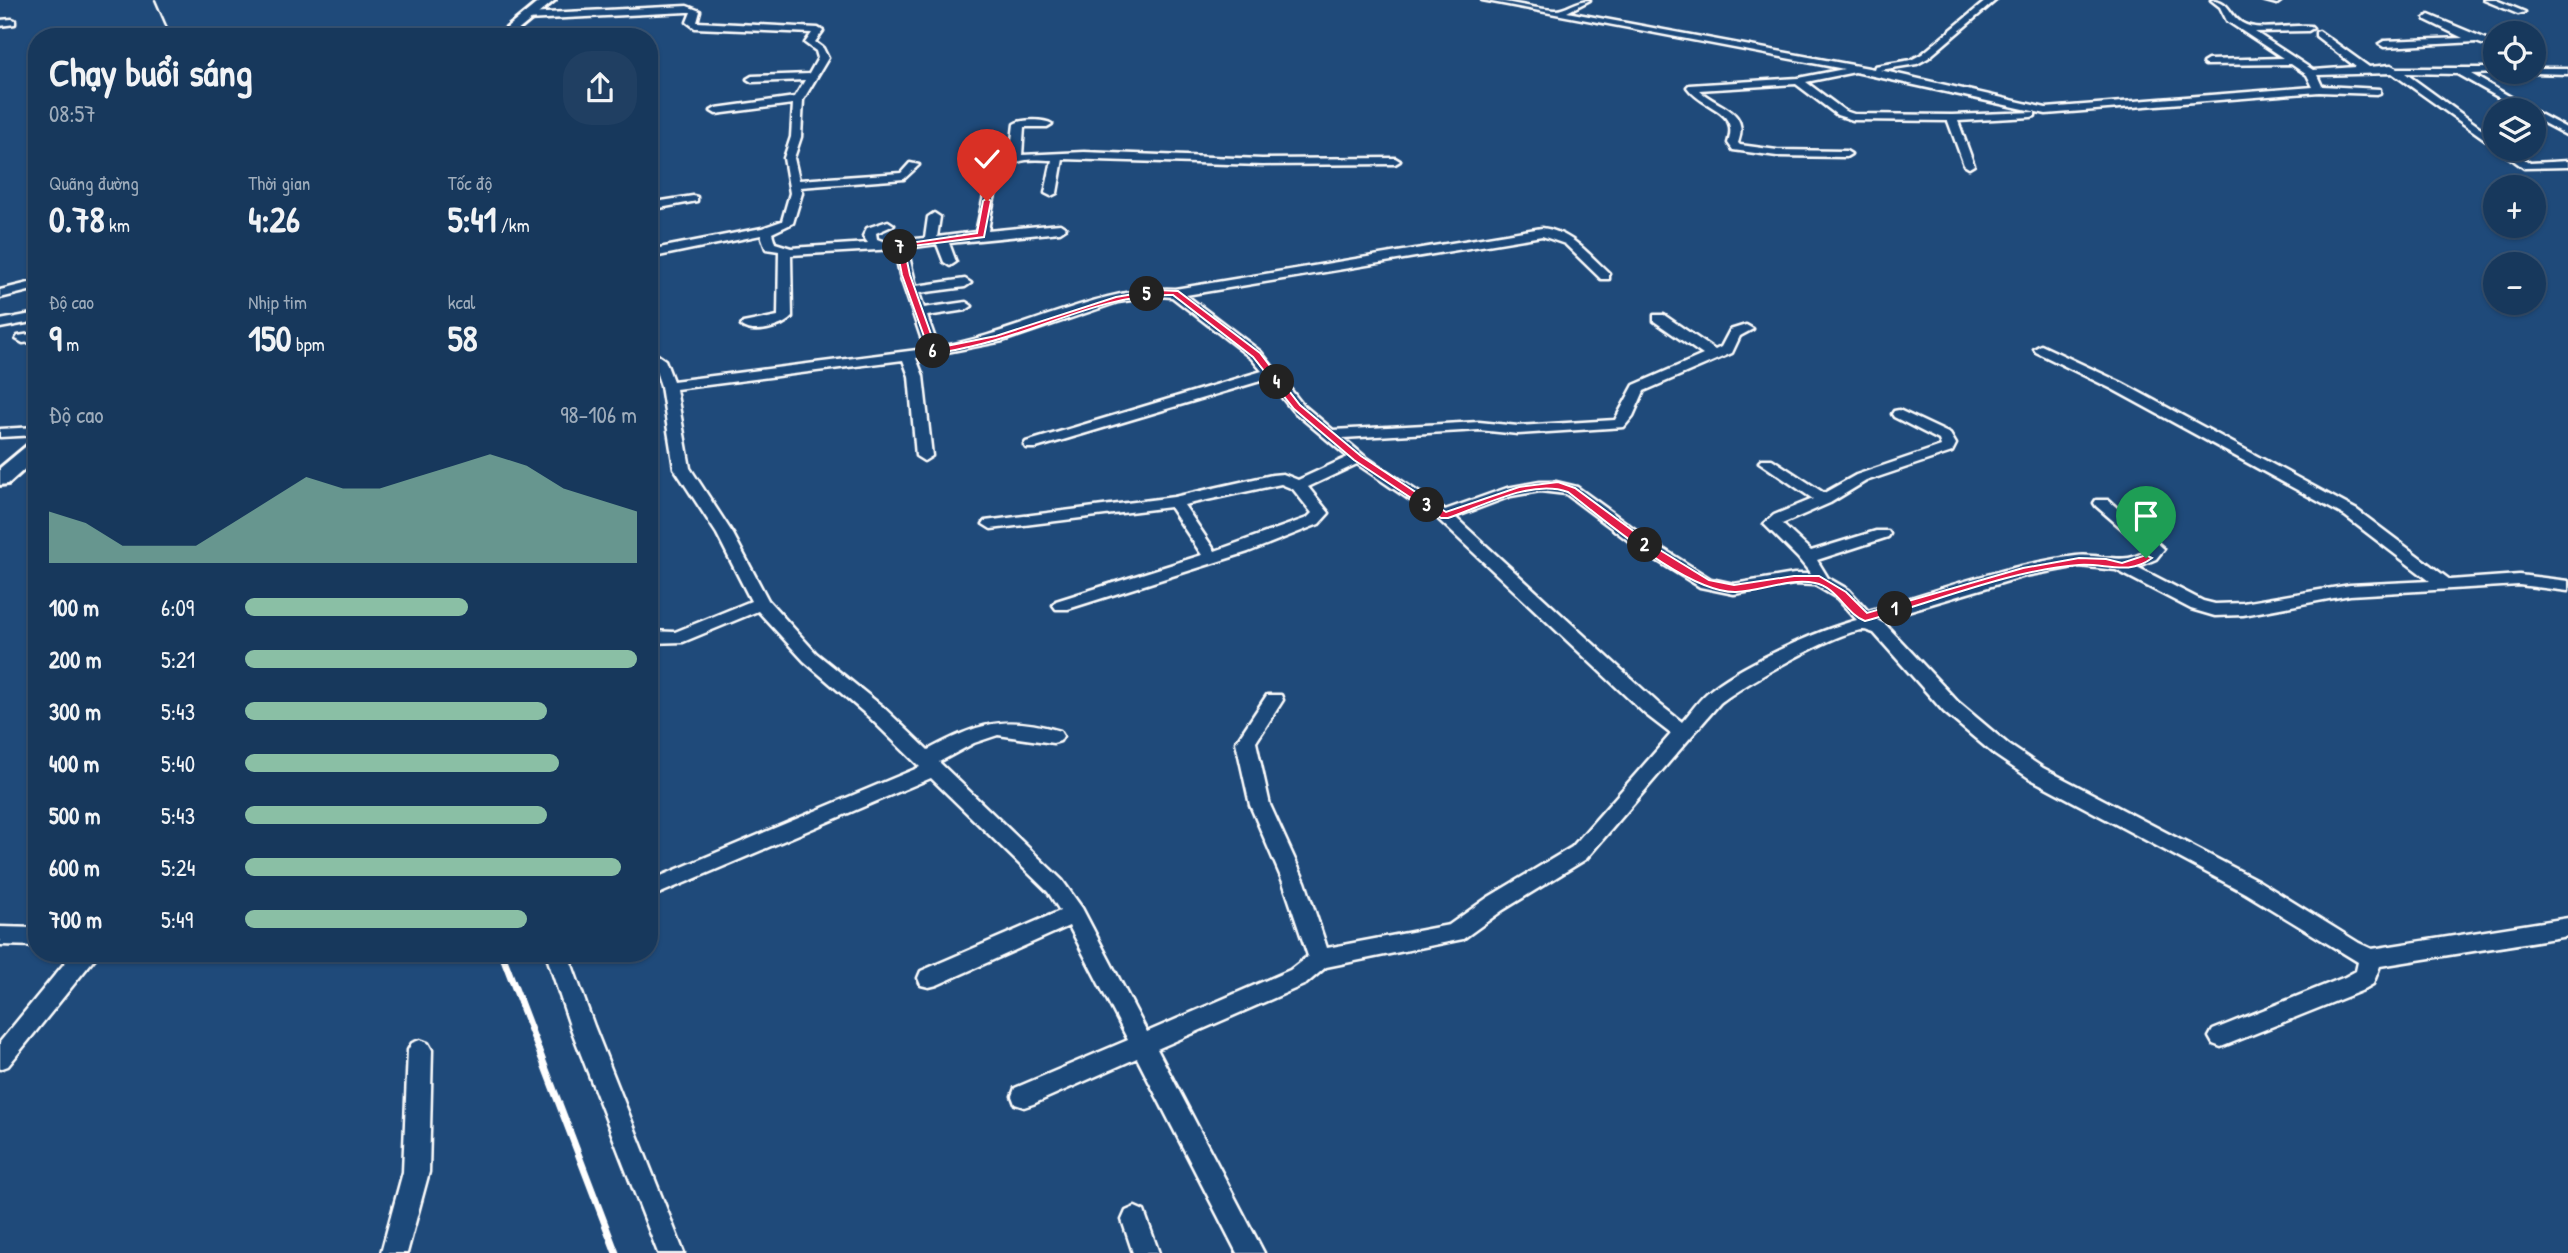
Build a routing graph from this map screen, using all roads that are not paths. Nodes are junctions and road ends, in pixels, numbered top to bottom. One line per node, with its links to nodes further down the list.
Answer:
1 (549, 0): 11 (main road)
2 (1486, 0): 10 (street)
3 (1586, 0): 10 (street)
4 (1992, 0): 24 (street)
5 (2215, 0): 15 (street)
6 (2266, 0): 8 (street)
7 (2488, 0): 9 (street)
8 (2277, 1)
9 (2521, 12)
10 (1559, 13): 24 (street)
11 (526, 17): 13 (main road); 31 (street)
12 (2429, 18): 17 (street)
13 (513, 28)
14 (2308, 28): 15 (street)
15 (2244, 29): 20 (street)
16 (2319, 34): 25 (street)
17 (2474, 40): 18 (street); 19 (street)
18 (2483, 42)
19 (2384, 44)
20 (2290, 61): 21 (street); 30 (street)
21 (2208, 63)
22 (2546, 65): 29 (street)
23 (2392, 68): 25 (street); 26 (street); 44 (street)
24 (1861, 69): 33 (street); 38 (street)
25 (2365, 69): 30 (street)
26 (2458, 71): 27 (street); 36 (street)
27 (2483, 71)
28 (2546, 71): 29 (street)
29 (2564, 71)
30 (2311, 74): 34 (street)
31 (812, 77): 32 (street); 37 (street)
32 (752, 79)
33 (1798, 81): 40 (street); 46 (street)
34 (2319, 89): 35 (street); 38 (street)
35 (2377, 91)
36 (2506, 98)
37 (797, 100): 39 (street); 54 (street)
38 (2039, 110): 40 (street)
39 (716, 111)
40 (1952, 118): 53 (street)
41 (2546, 121): 43 (street)
42 (1047, 124): 48 (street)
43 (2568, 133)
44 (2483, 135)
45 (970, 150): 48 (street)
46 (1846, 154)
47 (1058, 156): 48 (street); 49 (street); 55 (street)
48 (1014, 159): 62 (street)
49 (1395, 161)
50 (2520, 161): 51 (street)
51 (2568, 164)
52 (914, 165): 54 (street)
53 (1969, 165)
54 (796, 184): 61 (street)
55 (1051, 193)
56 (693, 199): 57 (street)
57 (658, 205)
58 (934, 217): 63 (street)
59 (888, 225): 65 (street)
60 (1060, 228): 62 (street)
61 (765, 231): 66 (street); 67 (street)
62 (981, 235): 63 (street)
63 (936, 241): 64 (street); 68 (street)
64 (900, 245): 65 (street); 72 (street)
65 (883, 246): 67 (street)
66 (658, 252)
67 (785, 253): 80 (street)
68 (950, 262)
69 (1605, 276): 73 (street)
70 (965, 283): 72 (street)
71 (28, 287): 74 (street)
72 (912, 290): 76 (street)
73 (1175, 293): 83 (street); 87 (street)
74 (0, 294)
75 (967, 306): 76 (street)
76 (919, 313): 83 (street)
77 (1659, 318): 84 (street)
78 (28, 319): 79 (street)
79 (0, 324)
80 (748, 326)
81 (1746, 329): 84 (street)
82 (2041, 349): 110 (street)
83 (933, 352): 85 (street)
84 (1713, 355): 92 (street)
85 (908, 356): 88 (street); 95 (street)
86 (658, 361): 88 (street)
87 (1271, 373): 92 (street); 93 (street)
88 (662, 389): 112 (street)
89 (1899, 414): 100 (street)
90 (28, 431): 91 (street)
91 (0, 433)
92 (1332, 434): 96 (street)
93 (1031, 444)
94 (28, 455): 98 (main road)
95 (924, 456)
96 (1358, 458): 99 (street); 103 (street)
97 (1767, 462): 100 (street)
98 (0, 480)
99 (1298, 486): 101 (street); 106 (street)
100 (1824, 500): 107 (street)
101 (1174, 502): 104 (street); 106 (street)
102 (2102, 503): 108 (street)
103 (1444, 516): 109 (street); 117 (street)
104 (991, 524)
105 (1882, 534): 107 (street)
106 (1211, 557): 113 (street)
107 (1807, 558): 109 (street)
108 (2122, 566): 110 (street); 114 (street)
109 (1819, 580): 114 (street)
110 (2446, 585): 111 (street)
111 (2568, 586)
112 (761, 603): 115 (street); 119 (street)
113 (1062, 605)
114 (1868, 622): 117 (street); 125 (street)
115 (658, 637)
116 (1274, 700): 126 (street)
117 (1682, 732): 126 (street)
118 (1053, 736): 119 (street)
119 (928, 765): 120 (street); 121 (street)
120 (658, 886)
121 (1074, 915): 129 (street); 131 (street)
122 (2568, 927): 125 (street)
123 (0, 936): 124 (street)
124 (28, 937)
125 (2371, 958): 130 (street)
126 (1320, 959): 131 (street)
127 (81, 962): 133 (street)
128 (560, 962): 138 (street)
129 (929, 978)
130 (2221, 1037)
131 (1141, 1045): 134 (street); 136 (street)
132 (420, 1050): 137 (street)
133 (0, 1059)
134 (1024, 1096)
135 (1135, 1220): 139 (street)
136 (1245, 1251)
137 (394, 1253)
138 (671, 1253)
139 (1146, 1253)

